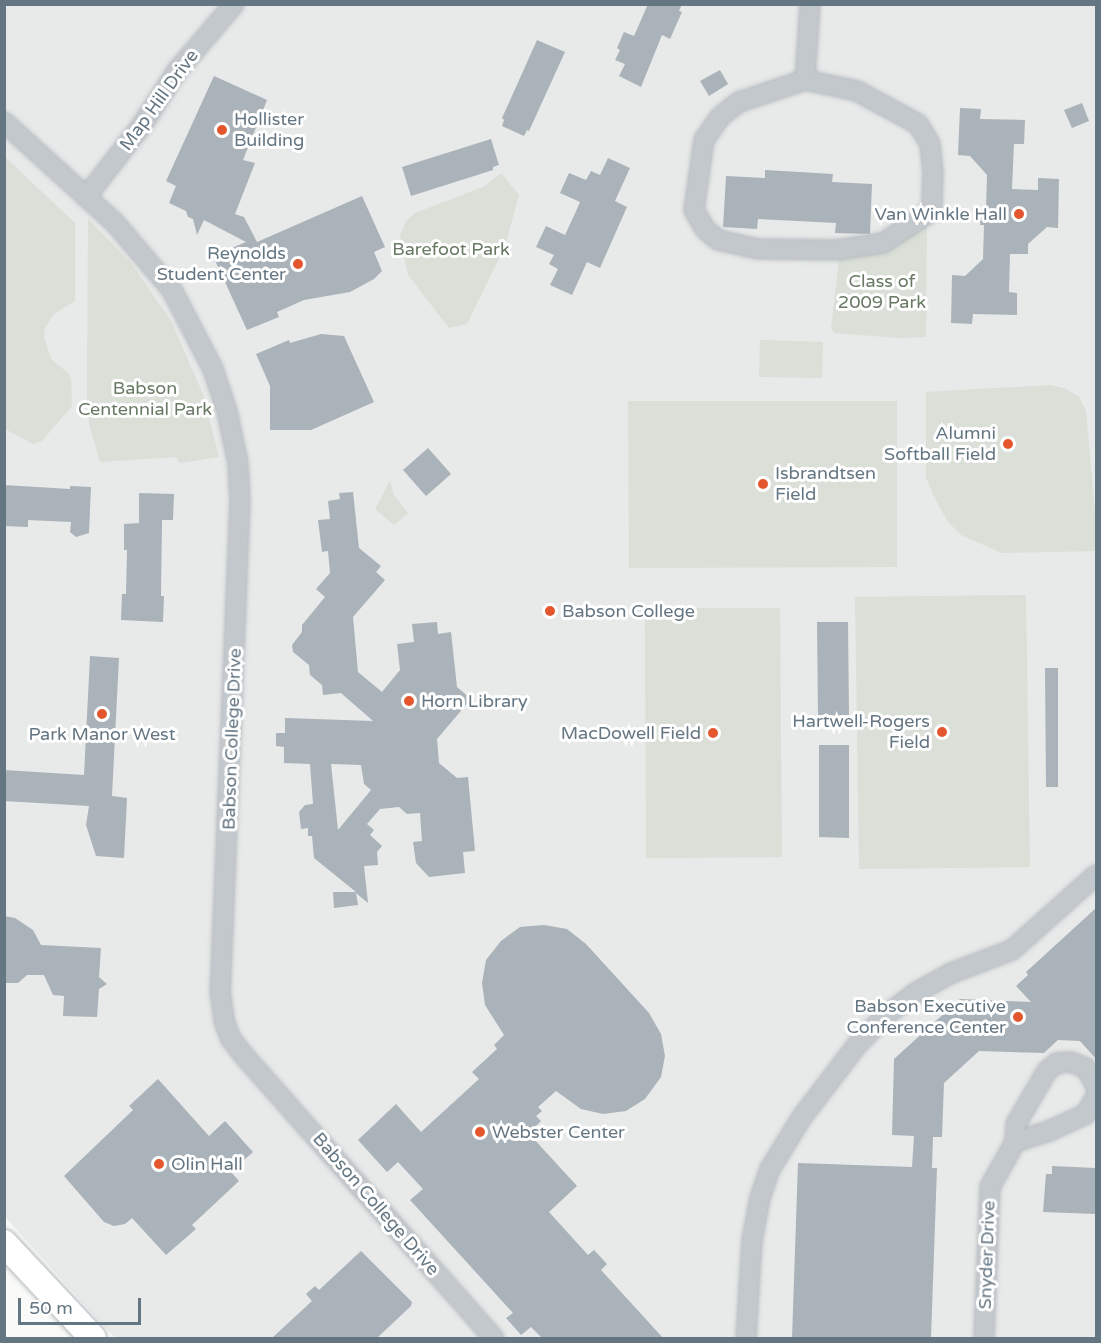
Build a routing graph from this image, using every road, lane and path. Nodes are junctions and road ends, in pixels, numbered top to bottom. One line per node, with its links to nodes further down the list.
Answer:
1 (234, 4): 5 (street, Map Hill Drive)
2 (810, 4): 3 (street)
3 (805, 80): 3 (street)
4 (4, 122): 5 (street, Babson College Drive)
5 (86, 197): 12 (street, Babson College Drive)
6 (1096, 875): 13 (street)
7 (1096, 1086): 9 (street, Snyder Drive)
8 (1096, 1096): 9 (street)
9 (1015, 1142): 14 (street, Snyder Drive)
10 (4, 1243): 11 (main road)
11 (93, 1338)
12 (494, 1338)
13 (746, 1338)
14 (984, 1338)

